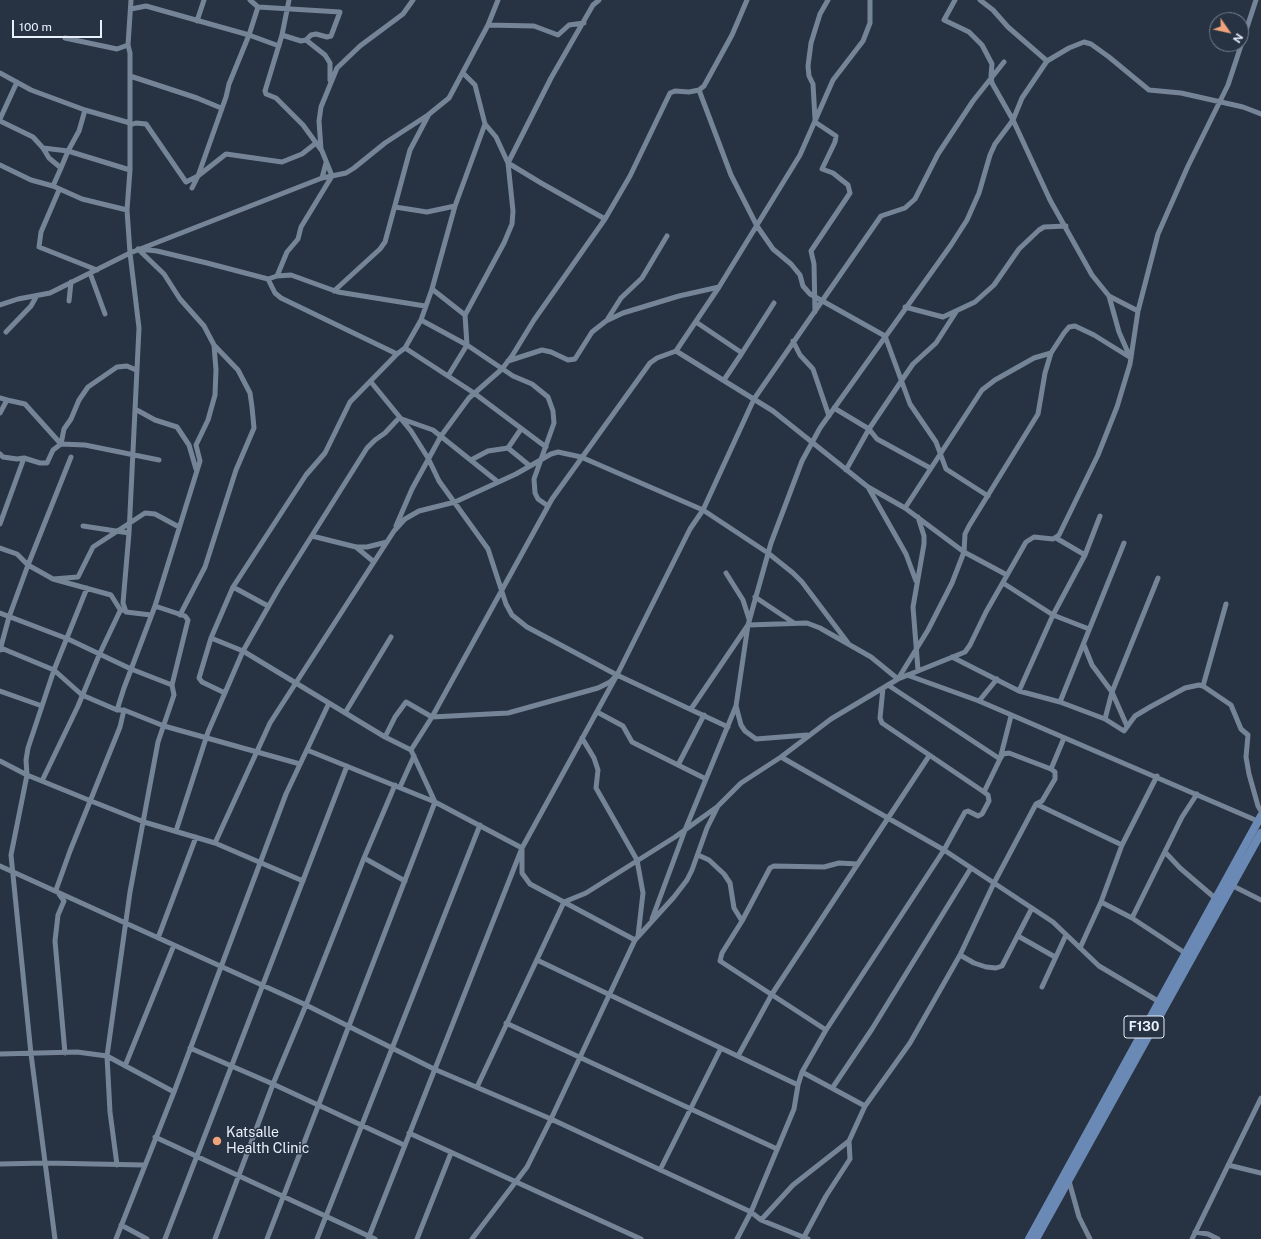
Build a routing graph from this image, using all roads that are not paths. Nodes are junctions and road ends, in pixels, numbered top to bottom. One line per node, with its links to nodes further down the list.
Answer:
1 (131, 0): 16 (street)
2 (204, 0): 17 (street)
3 (250, 0): 14 (street)
4 (289, 0): 15 (street)
5 (413, 0): 33 (street)
6 (498, 0): 19 (street)
7 (599, 0): 18 (street)
8 (747, 0): 34 (street)
9 (828, 0): 42 (street)
10 (870, 0): 42 (street)
11 (956, 0): 31 (street)
12 (980, 0): 26 (street)
13 (1256, 0): 35 (street)
14 (258, 7): 15 (street); 20 (street)
15 (286, 9): 21 (street); 23 (street)
16 (131, 10): 17 (street); 24 (street)
17 (197, 21): 20 (street)
18 (584, 23): 19 (street); 50 (street)
19 (488, 26): 29 (street)
20 (249, 35): 25 (street); 36 (street)
21 (282, 36): 23 (street); 25 (street)
22 (65, 38): 24 (street)
23 (306, 40): 33 (street)
24 (128, 45): 30 (street)
25 (279, 46): 45 (street)
26 (1047, 61): 35 (street); 41 (street)
27 (1004, 62): 31 (street)
28 (0, 73): 32 (street)
29 (463, 73): 39 (street); 44 (street)
30 (130, 76): 36 (street); 43 (street)
31 (991, 76): 41 (street); 81 (street)
32 (17, 82): 37 (street); 40 (street)
33 (329, 85): 48 (street)
34 (699, 90): 63 (street); 64 (street)
35 (1220, 103): 38 (street); 87 (street)
36 (221, 108): 54 (street)
37 (85, 110): 43 (street); 47 (street)
38 (1261, 114)
39 (428, 115): 55 (street); 61 (street)
40 (0, 120): 46 (street)
41 (1013, 120): 65 (street); 85 (street)
42 (815, 122): 64 (street); 77 (street)
43 (130, 124): 53 (street); 54 (street)
44 (485, 124): 50 (street); 60 (street)
45 (316, 143): 48 (street); 54 (street)
46 (43, 148): 47 (street); 52 (street)
47 (68, 151): 52 (street); 53 (street)
48 (322, 151): 49 (street)
49 (326, 163): 55 (street); 56 (street)
50 (508, 163): 63 (street); 90 (street)
51 (0, 165): 57 (street)
52 (61, 168): 57 (street)
53 (130, 170): 62 (street)
54 (198, 176): 58 (street)
55 (332, 176): 56 (street); 71 (street)
56 (322, 178): 67 (street)
57 (53, 186): 59 (street)
58 (192, 188)
59 (59, 190): 62 (street); 69 (street)
60 (455, 206): 61 (street); 75 (street)
61 (395, 207): 76 (street)
62 (127, 210): 68 (street)
63 (605, 219): 105 (street)
64 (757, 226): 74 (street); 77 (street)
65 (1066, 226): 78 (street); 86 (street)
66 (667, 236): 92 (street)
67 (138, 249): 68 (street); 72 (street); 97 (street)
68 (130, 253): 69 (street); 107 (street)
69 (96, 270): 70 (street)
70 (90, 273): 73 (street); 89 (street)
71 (277, 276): 72 (street); 76 (street)
72 (268, 279): 103 (street)
73 (71, 282): 79 (street); 80 (street)
74 (719, 287): 92 (street); 93 (street)
75 (432, 289): 84 (street); 90 (street)
76 (334, 291): 84 (street)
77 (813, 296): 81 (street); 88 (street)
78 (1109, 296): 87 (street); 104 (street)
79 (36, 297): 83 (street); 94 (street)
80 (69, 301)
81 (822, 302): 88 (street); 95 (street)
82 (774, 303): 101 (street)
83 (0, 305)
84 (425, 306): 91 (street)
85 (905, 307): 86 (street); 95 (street)
86 (957, 311): 110 (street)
87 (1138, 311): 104 (street)
88 (815, 312): 96 (street)
89 (105, 314)
90 (465, 315): 98 (street)
91 (421, 320): 98 (street); 99 (street)
92 (606, 321): 105 (street)
93 (696, 322): 100 (street); 101 (street)
94 (6, 332)
95 (885, 336): 110 (street); 116 (street)
96 (793, 341): 114 (street); 119 (street)
97 (214, 345): 141 (street); 186 (street)
98 (467, 345): 106 (street); 108 (street)
99 (405, 348): 103 (street); 108 (street)
100 (676, 351): 109 (street); 132 (street)
101 (742, 353): 109 (street)
102 (1051, 353): 104 (street); 128 (street); 144 (street)
103 (397, 354): 111 (street)
104 (1131, 358): 159 (street)
105 (508, 362): 106 (street)
106 (502, 369): 112 (street); 126 (street)
107 (136, 370): 117 (street); 125 (street)
108 (448, 376): 112 (street)
109 (724, 380): 114 (street)
110 (902, 380): 122 (street); 128 (street)
111 (371, 382): 120 (street); 175 (street)
112 (474, 393): 121 (street); 123 (street)
113 (0, 398): 115 (street)
114 (754, 399): 124 (street); 148 (street)
115 (7, 400): 118 (street); 125 (street)
116 (834, 408): 119 (street); 122 (street)
117 (134, 409): 130 (street); 141 (street)
118 (0, 413)
119 (829, 416): 124 (street)
120 (399, 418): 123 (street); 134 (street); 158 (street)
121 (521, 428): 126 (street); 127 (street)
122 (869, 429): 139 (street); 140 (street)
123 (441, 436): 134 (street); 137 (street)
124 (812, 443): 140 (street); 165 (street)
125 (61, 444): 130 (street); 133 (street)
126 (546, 447): 135 (street)
127 (508, 448): 137 (street); 138 (street)
128 (940, 452): 139 (street); 144 (street)
129 (0, 454): 133 (street)
130 (132, 455): 136 (street); 151 (street)
131 (71, 457): 168 (street)
132 (581, 457): 135 (street); 146 (street); 148 (street)
133 (24, 458): 152 (street)
134 (428, 458): 145 (street); 156 (street)
135 (541, 459): 138 (street); 146 (street)
136 (159, 460)
137 (471, 460): 142 (street)
138 (530, 466): 142 (street)
139 (930, 468): 147 (street)
140 (846, 470): 143 (street)
141 (197, 471): 154 (street)
142 (498, 482): 145 (street)
143 (868, 487): 147 (street); 173 (street)
144 (988, 496): 164 (street)
145 (455, 502): 156 (street); 177 (street)
146 (548, 506): 177 (street)
147 (906, 508): 149 (street)
148 (703, 510): 165 (street); 205 (street)
149 (918, 516): 164 (street); 173 (street)
150 (1100, 516): 166 (street)
151 (129, 522): 154 (street); 155 (street); 157 (street)
152 (0, 524)
153 (83, 526): 155 (street)
154 (179, 527): 180 (street)
155 (116, 531): 157 (street); 172 (street)
156 (394, 531): 160 (street)
157 (128, 533): 183 (street)
158 (312, 536): 162 (street); 181 (street)
159 (1056, 538): 166 (street); 170 (street)
160 (387, 542): 162 (street); 167 (street)
161 (1124, 543): 191 (street)
162 (356, 547): 167 (street)
163 (0, 548): 168 (street)
164 (964, 552): 170 (street); 197 (street)
165 (768, 553): 178 (street); 195 (street)
166 (1085, 555): 187 (street)
167 (374, 562): 209 (street)
168 (28, 565): 172 (street); 188 (street)
169 (726, 573): 189 (street)
170 (1007, 575): 174 (street)
171 (1158, 578): 216 (street)
172 (53, 579): 176 (street)
173 (916, 582): 197 (street)
174 (1003, 583): 187 (street); 201 (street)
175 (233, 587): 181 (street); 193 (street)
176 (87, 588): 182 (street); 194 (street)
177 (502, 591): 205 (street); 231 (street)
178 (755, 597): 189 (street); 190 (street)
179 (1226, 604): 212 (street)
180 (154, 606): 185 (street); 186 (street)
181 (268, 606): 199 (street)
182 (120, 611): 183 (street); 200 (street)
183 (126, 612): 185 (street)
184 (0, 613): 188 (street)
185 (151, 615): 202 (street)
186 (180, 615): 210 (street)
187 (1053, 615): 191 (street); 215 (street)
188 (9, 617): 194 (street); 198 (street)
189 (749, 623): 190 (street); 223 (street); 224 (street)
190 (794, 623): 195 (street)
191 (1089, 629): 196 (street)
192 (391, 637): 228 (street)
193 (211, 638): 199 (street); 217 (street)
194 (68, 639): 200 (street); 203 (street)
195 (848, 644): 207 (street)
196 (1084, 645): 216 (street); 220 (street)
197 (917, 646): 204 (street); 207 (street)
198 (0, 649): 203 (street)
199 (243, 651): 209 (street); 217 (street)
200 (100, 653): 202 (street); 218 (street)
201 (952, 656): 204 (street); 208 (street)
202 (131, 669): 210 (street); 225 (street)
203 (54, 670): 218 (street); 222 (street)
204 (918, 670): 206 (street)
205 (617, 675): 224 (street); 227 (street); 231 (street)
206 (907, 675): 207 (street); 219 (street)
207 (898, 679): 211 (street)
208 (997, 680): 215 (street); 219 (street)
209 (296, 682): 221 (street); 243 (street)
210 (172, 685): 233 (street)
211 (888, 685): 213 (street); 247 (street)
212 (1203, 686): 235 (street); 264 (street)
213 (883, 688): 236 (street); 245 (street)
214 (0, 691): 222 (street)
215 (1020, 691): 220 (street)
216 (1112, 692): 232 (street); 235 (street)
217 (225, 693): 238 (street)
218 (82, 695): 225 (street); 256 (street)
219 (979, 701): 230 (street)
220 (1060, 702): 232 (street)
221 (329, 703): 228 (street); 241 (street)
222 (42, 706): 253 (street)
223 (736, 706): 234 (street); 236 (street)
224 (691, 709): 229 (street)
225 (118, 710): 226 (street)
226 (124, 710): 233 (street); 260 (street)
227 (596, 712): 239 (street); 250 (street)
228 (345, 713): 237 (street)
229 (704, 715): 234 (street); 250 (street)
230 (1011, 716): 240 (street); 247 (street)
231 (432, 717): 237 (street); 242 (street)
232 (1105, 719): 235 (street)
233 (164, 726): 238 (street); 267 (street)
234 (728, 726): 255 (street)
235 (1126, 726)
236 (807, 735): 246 (street)
237 (384, 737): 242 (street)
238 (206, 738): 243 (street); 270 (street)
239 (582, 738): 275 (street); 280 (street)
240 (1064, 738): 252 (street); 254 (street)
241 (307, 750): 249 (street); 251 (street)
242 (411, 750): 244 (street)
243 (256, 752): 249 (street); 273 (street)
244 (414, 756): 257 (street); 261 (street)
245 (929, 756): 258 (street); 265 (street)
246 (781, 757): 263 (street); 265 (street)
247 (1000, 759): 252 (street); 258 (street)
248 (0, 761): 253 (street)
249 (300, 764): 281 (street)
250 (678, 765): 255 (street)
251 (347, 766): 257 (street); 286 (street)
252 (1051, 769): 262 (street)
253 (27, 775): 256 (street); 285 (street)
254 (1157, 776): 259 (street); 274 (street)
255 (706, 779): 269 (street)
256 (42, 781): 260 (street)
257 (398, 786): 261 (street); 279 (street)
258 (984, 792): 276 (street)
259 (1196, 794): 266 (street); 277 (street)
260 (91, 801): 267 (street); 290 (street)
261 (435, 802): 268 (street); 287 (street)
262 (1036, 804): 274 (street); 288 (street)
263 (718, 806): 269 (street); 278 (street)
264 (1261, 811)
265 (889, 818): 276 (street); 282 (street)
266 (1260, 820): 291 (main road, F130)
267 (144, 822): 270 (street); 299 (street)
268 (480, 825): 275 (street); 321 (street)
269 (685, 830): 280 (street); 298 (street)
270 (176, 831): 272 (street)
271 (1261, 833): 289 (main road, F130)
272 (196, 837): 273 (street); 302 (street)
273 (215, 843): 281 (street)
274 (1122, 845): 294 (street)
275 (522, 848): 293 (street); 331 (street)
276 (944, 850): 284 (street); 319 (street)
277 (1165, 852): 291 (street); 296 (street)
278 (698, 855): 297 (street); 298 (street)
279 (364, 858): 287 (street); 316 (street)
280 (637, 860): 293 (street); 303 (street)
281 (260, 863): 286 (street); 310 (street)
282 (857, 864): 297 (street); 313 (street)
283 (0, 866): 285 (street)
284 (971, 868): 288 (street); 336 (street)
285 (13, 873): 290 (street); 325 (street)
286 (303, 881): 311 (street)
287 (405, 882): 318 (street)
288 (994, 883): 295 (street); 307 (street)
289 (1231, 885): 292 (street); 359 (main road, F130)
290 (56, 890): 299 (street); 323 (street)
291 (1216, 898): 306 (main road, F130)
292 (1261, 900)
293 (564, 902): 303 (street); 309 (street)
294 (1101, 902): 296 (street); 305 (street)
295 (1032, 908): 300 (street); 301 (street)
296 (1132, 918): 306 (street)
297 (742, 921): 313 (street)
298 (651, 922): 303 (street)
299 (125, 923): 302 (street); 326 (street)
300 (1066, 934): 305 (street); 308 (street)
301 (1018, 936): 307 (street); 308 (street)
302 (158, 938): 304 (street)
303 (637, 938): 314 (street)
304 (174, 945): 310 (street); 329 (street)
305 (1080, 948): 315 (street)
306 (1185, 954): 315 (main road, F130)
307 (960, 955): 340 (street)
308 (1055, 957): 312 (street)
309 (537, 960): 314 (street); 317 (street)
310 (221, 966): 311 (street); 320 (street)
311 (263, 986): 316 (street); 330 (street)
312 (1042, 987)
313 (772, 994): 319 (street); 327 (street)
314 (609, 995): 322 (street); 328 (street)
315 (1158, 1001): 381 (main road, F130)
316 (306, 1005): 318 (street); 333 (street)
317 (506, 1023): 328 (street); 335 (street)
318 (349, 1026): 321 (street); 339 (street)
319 (826, 1030): 332 (street)
320 (190, 1048): 330 (street); 337 (street)
321 (392, 1048): 331 (street); 343 (street)
322 (721, 1048): 327 (street); 341 (street)
323 (65, 1053): 325 (street); 326 (street)
324 (0, 1054): 325 (street)
325 (31, 1054): 351 (street)
326 (107, 1056): 329 (street); 353 (street)
327 (738, 1056): 334 (street)
328 (580, 1058): 341 (street); 342 (street)
329 (125, 1066): 337 (street)
330 (232, 1066): 333 (street); 350 (street)
331 (434, 1069): 335 (street); 344 (street)
332 (802, 1072): 334 (street); 336 (street)
333 (273, 1084): 339 (street); 358 (street)
334 (798, 1085): 348 (street)
335 (477, 1087): 342 (street)
336 (833, 1087): 340 (street)
337 (174, 1092): 345 (street)
338 (1261, 1098): 355 (street)
339 (318, 1105): 343 (street); 361 (street)
340 (865, 1106): 346 (street)
341 (691, 1109): 348 (street); 356 (street)
342 (551, 1119): 356 (street); 360 (street)
343 (362, 1125): 347 (street); 363 (street)
344 (409, 1134): 347 (street); 349 (street)
345 (155, 1137): 350 (street); 354 (street)
346 (849, 1141): 364 (street); 368 (street)
347 (404, 1144): 367 (street)
348 (777, 1149): 362 (street)
349 (452, 1153): 360 (street); 377 (street)
350 (197, 1156): 358 (street); 372 (street)
351 (46, 1163): 352 (street); 353 (street); 369 (street)
352 (0, 1164)
353 (117, 1165): 354 (street)
354 (144, 1165): 365 (street)
355 (1228, 1165): 357 (street); 366 (street)
356 (660, 1170): 362 (street)
357 (1261, 1173)
358 (239, 1176): 361 (street); 373 (street)
359 (1069, 1181): 382 (main road, F130); 383 (street)
360 (516, 1182): 378 (street); 379 (street)
361 (283, 1197): 363 (street); 374 (street)
362 (751, 1212): 364 (street); 380 (street)
363 (326, 1217): 367 (street); 375 (street)
364 (761, 1220): 368 (street)
365 (121, 1225): 370 (street); 371 (street)
366 (1196, 1232): 384 (street); 385 (street)
367 (368, 1238): 376 (street)
368 (806, 1238)
369 (55, 1239)
370 (116, 1239)
371 (147, 1239)
372 (165, 1239)
373 (215, 1239)
374 (267, 1239)
375 (317, 1239)
376 (375, 1239)
377 (417, 1239)
378 (473, 1239)
379 (640, 1239)
380 (737, 1239)
381 (1028, 1239)
382 (1036, 1239)
383 (1090, 1239)
384 (1192, 1239)
385 (1218, 1239)

